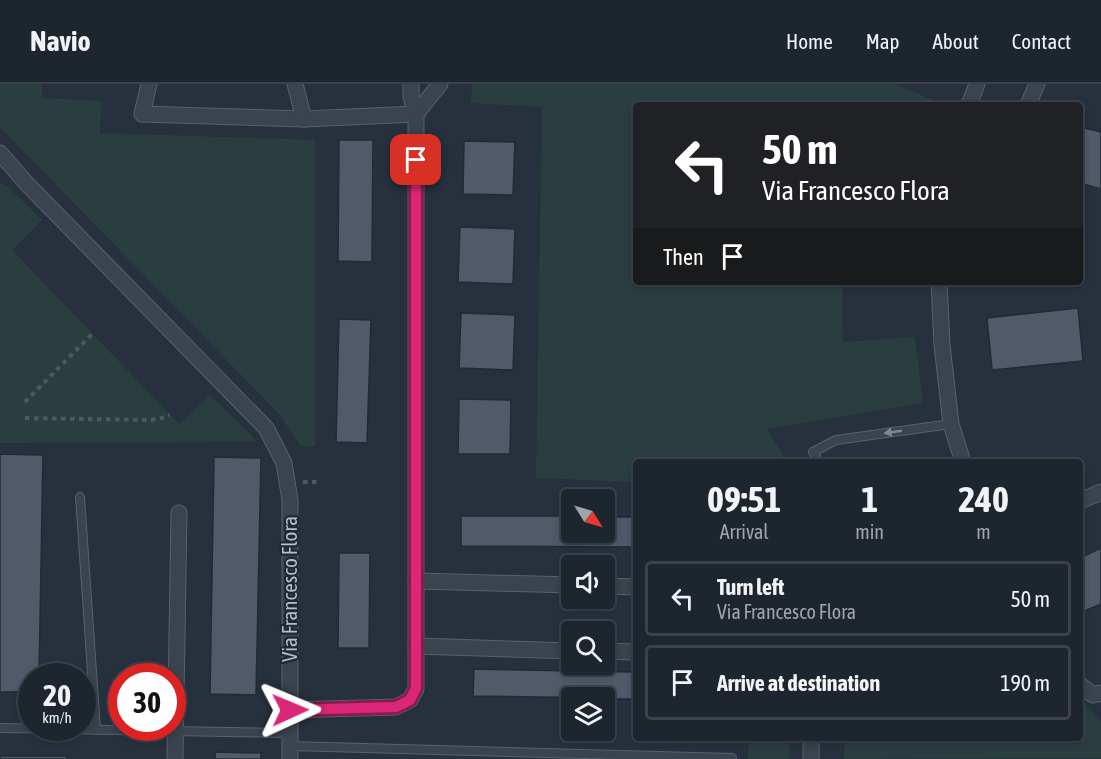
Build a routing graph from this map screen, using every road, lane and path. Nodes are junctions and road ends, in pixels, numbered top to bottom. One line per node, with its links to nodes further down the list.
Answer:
1 (149, 84): 10 (street)
2 (295, 84): 10 (street)
3 (411, 84): 9 (street)
4 (440, 84): 9 (street)
5 (977, 84): 7 (street)
6 (1037, 84): 8 (street)
7 (970, 102)
8 (1029, 102)
9 (416, 114): 10 (street); 26 (street)
10 (304, 119)
11 (0, 153): 13 (street, Via Francesco Flora)
12 (0, 170): 13 (street, Via Francesco Flora)
13 (28, 185): 38 (street, Via Francesco Flora)
14 (939, 285): 19 (street)
15 (92, 334): 16 (path)
16 (25, 402)
17 (170, 415): 18 (path)
18 (25, 418)
19 (951, 424): 20 (lane, one-way to 20); 21 (street)
20 (817, 459)
21 (962, 459)
22 (1101, 492): 24 (street)
23 (80, 497): 34 (lane)
24 (1083, 500)
25 (179, 513): 35 (street)
26 (416, 581): 27 (street); 30 (street)
27 (561, 585)
28 (615, 586): 29 (street)
29 (633, 587)
30 (416, 646): 31 (street); 38 (street)
31 (561, 651)
32 (615, 651): 33 (street)
33 (633, 652)
34 (91, 663)
35 (176, 663)
36 (1083, 687): 37 (street)
37 (1101, 693)
38 (290, 710): 46 (street, Via Francesco Flora)
39 (1, 728): 40 (lane)
40 (18, 728)
41 (96, 730): 42 (lane)
42 (108, 730)
43 (186, 732): 46 (lane)
44 (175, 741): 48 (street)
45 (811, 741): 49 (street)
46 (290, 746): 47 (lane)
47 (732, 758)
48 (175, 759)
49 (811, 759)

